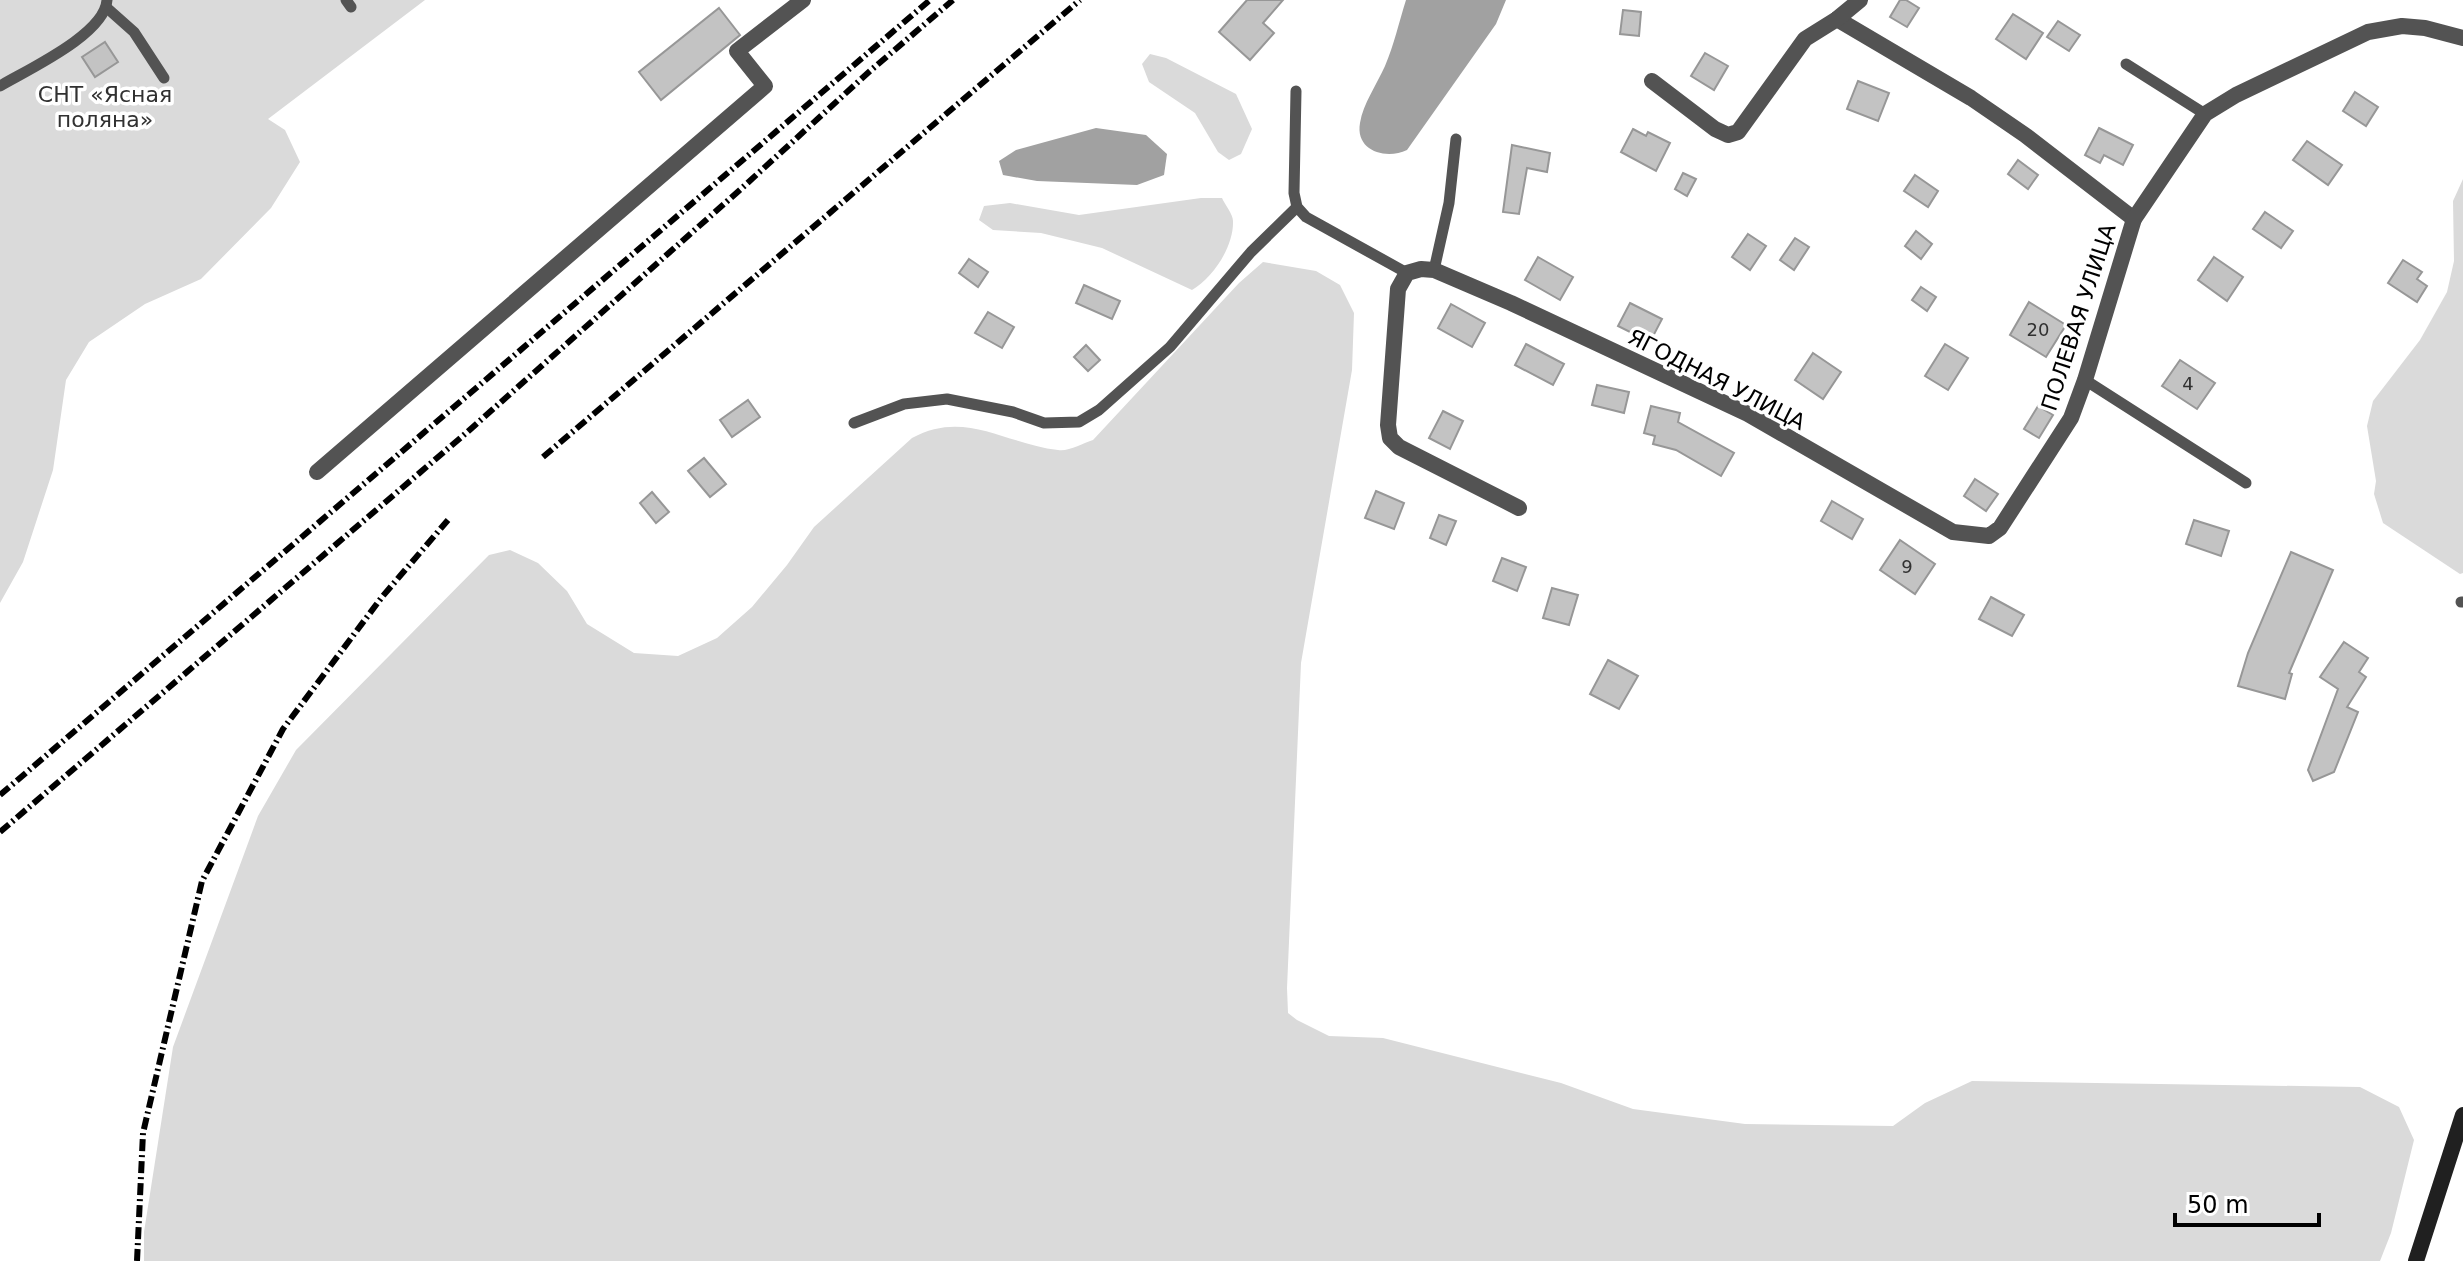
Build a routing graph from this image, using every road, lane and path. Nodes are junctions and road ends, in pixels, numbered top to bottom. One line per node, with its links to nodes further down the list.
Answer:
1 (803, 0): 19 (street)
2 (1860, 0): 4 (street)
3 (107, 4): 7 (lane); 9 (lane)
4 (1837, 19): 8 (street); 14 (street)
5 (2463, 38): 11 (street, ПОЛЕВАЯ УЛИЦА)
6 (2126, 64): 11 (lane)
7 (164, 78)
8 (1652, 81)
9 (0, 86)
10 (1296, 91): 13 (lane)
11 (2205, 114): 14 (street, ПОЛЕВАЯ УЛИЦА)
12 (1456, 139): 15 (lane)
13 (1297, 207): 16 (lane); 18 (lane)
14 (2134, 219): 17 (street, ПОЛЕВАЯ УЛИЦА)
15 (1434, 270): 16 (street, ЯГОДНАЯ УЛИЦА); 22 (street, ЯГОДНАЯ УЛИЦА)
16 (1407, 273): 21 (street)
17 (2085, 380): 20 (lane); 22 (street, ПОЛЕВАЯ УЛИЦА)
18 (854, 423)
19 (317, 472)
20 (2246, 483)
21 (1519, 508)
22 (2000, 528)
23 (2463, 1115): 24 (main road)
24 (2416, 1261)

